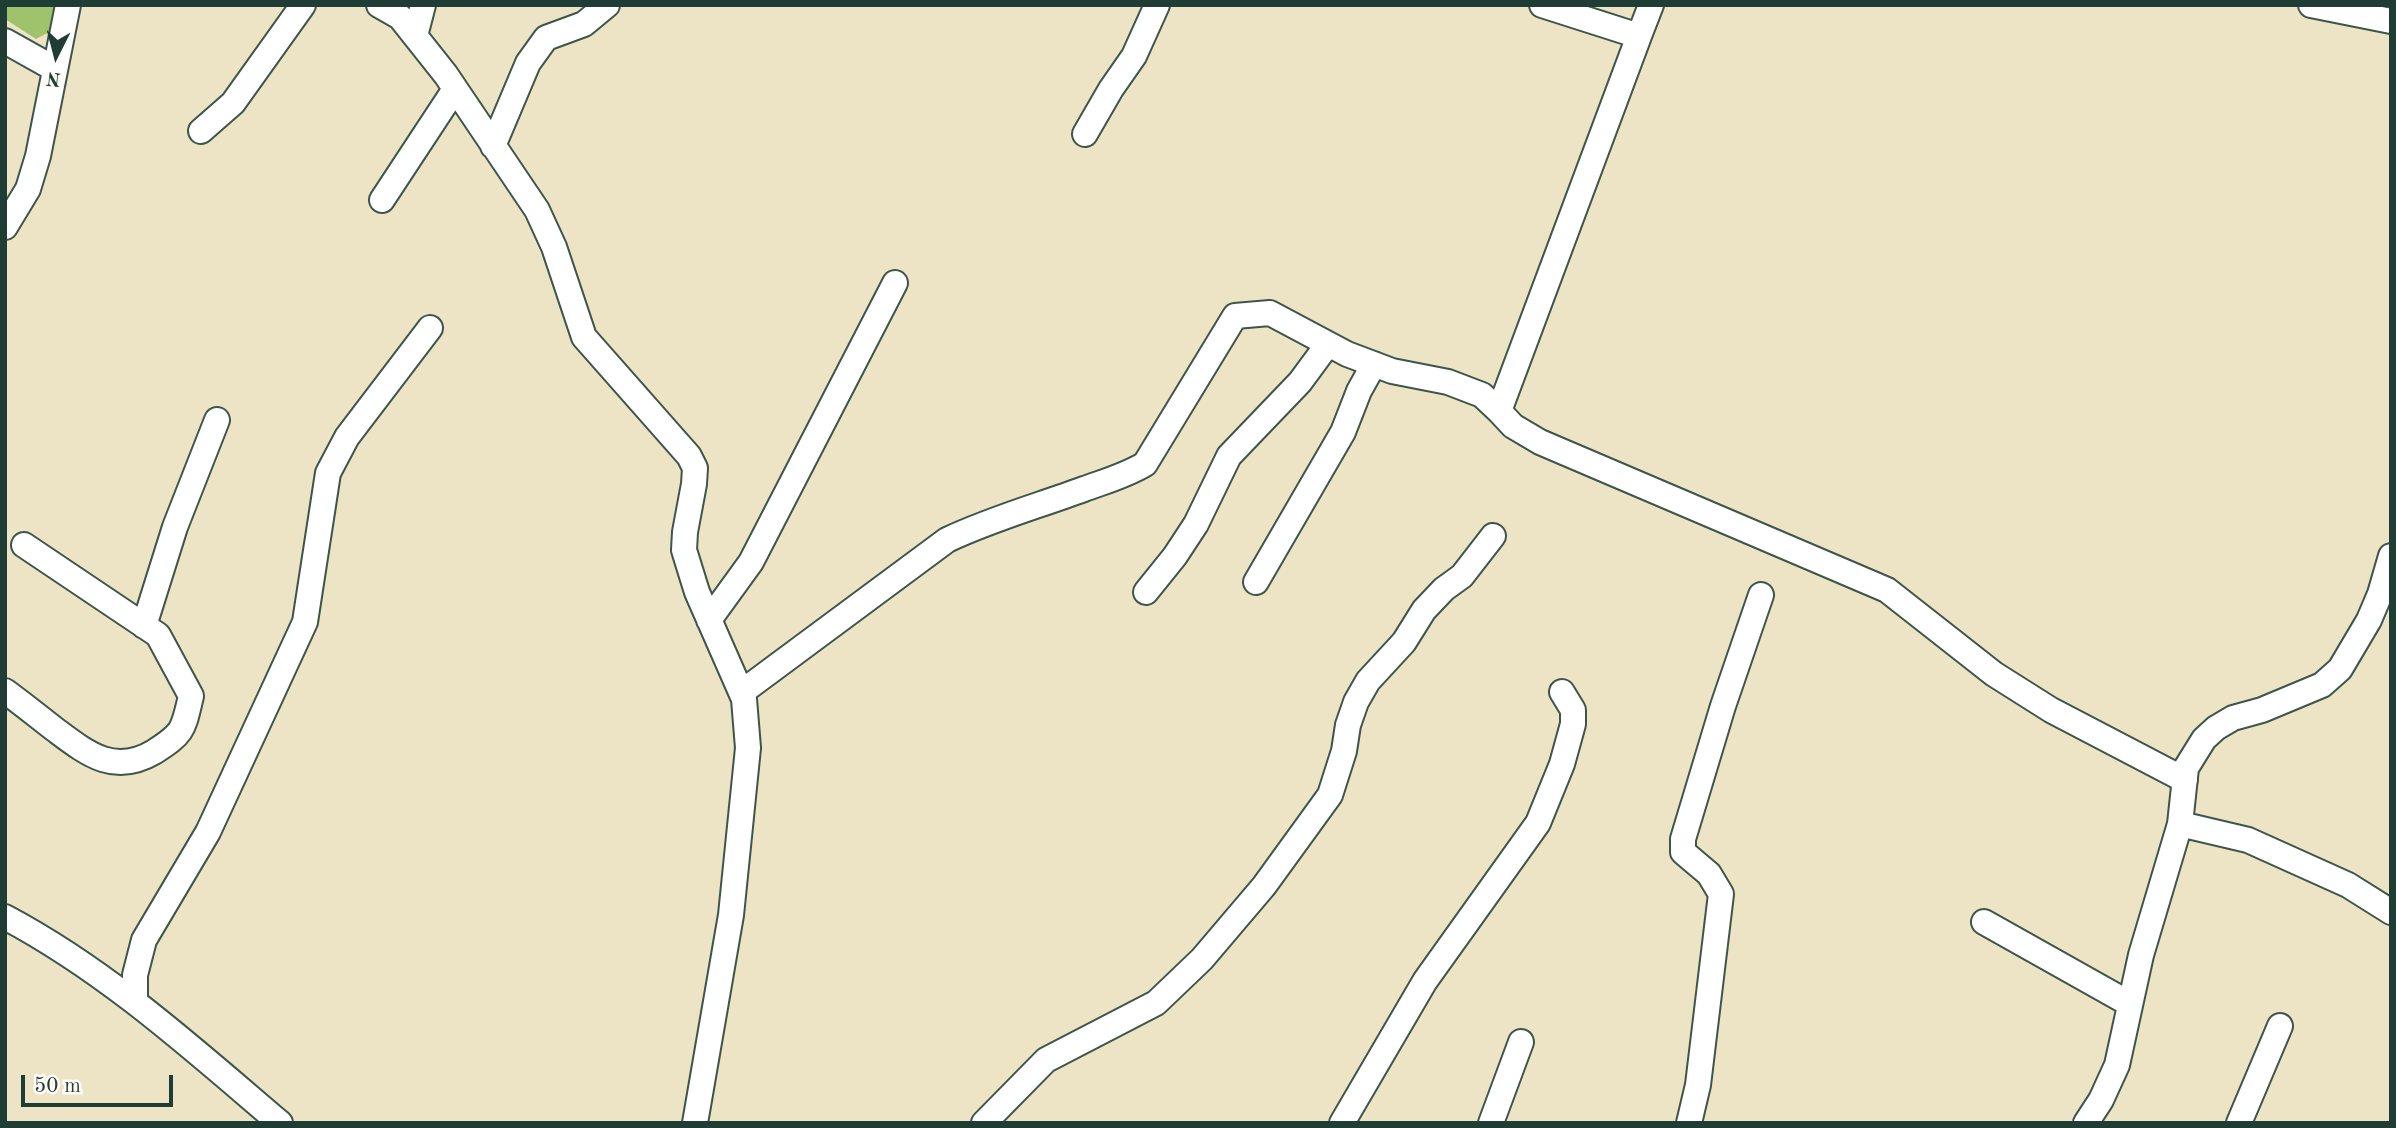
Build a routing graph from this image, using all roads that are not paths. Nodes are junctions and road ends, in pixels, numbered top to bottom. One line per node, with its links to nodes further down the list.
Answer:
1 (68, 5): 14 (street)
2 (303, 5): 16 (street)
3 (379, 5): 11 (street)
4 (423, 5): 11 (street)
5 (607, 5): 18 (street)
6 (1157, 5): 17 (street)
7 (1542, 5): 12 (street)
8 (1651, 5): 12 (street)
9 (2311, 5): 10 (street)
10 (2391, 21)
11 (415, 36): 15 (street)
12 (1639, 36): 25 (street)
13 (5, 41): 14 (street)
14 (55, 69): 20 (street)
15 (455, 89): 18 (street); 19 (street)
16 (201, 131)
17 (1086, 134)
18 (494, 146): 33 (street)
19 (382, 200)
20 (5, 228)
21 (895, 283): 33 (street)
22 (430, 328): 43 (street)
23 (1328, 344): 24 (street); 31 (street); 36 (street)
24 (1374, 364): 25 (street); 30 (street)
25 (1500, 411): 38 (street)
26 (218, 420): 34 (street)
27 (1493, 536): 49 (street)
28 (24, 545): 34 (street)
29 (2391, 556): 38 (street)
30 (1256, 582)
31 (1146, 592)
32 (1761, 595): 52 (street)
33 (709, 620): 36 (street)
34 (144, 626): 35 (street)
35 (5, 691)
36 (742, 692): 48 (street)
37 (1562, 692): 50 (street)
38 (2185, 779): 39 (street)
39 (2180, 824): 40 (street); 44 (street)
40 (2391, 912)
41 (5, 917): 43 (street)
42 (1984, 922): 44 (street)
43 (135, 1000): 47 (street)
44 (2130, 1004): 53 (street)
45 (2280, 1026): 54 (street)
46 (1521, 1042): 51 (street)
47 (280, 1123)
48 (695, 1123)
49 (984, 1123)
50 (1342, 1123)
51 (1491, 1123)
52 (1689, 1123)
53 (2086, 1123)
54 (2239, 1123)

